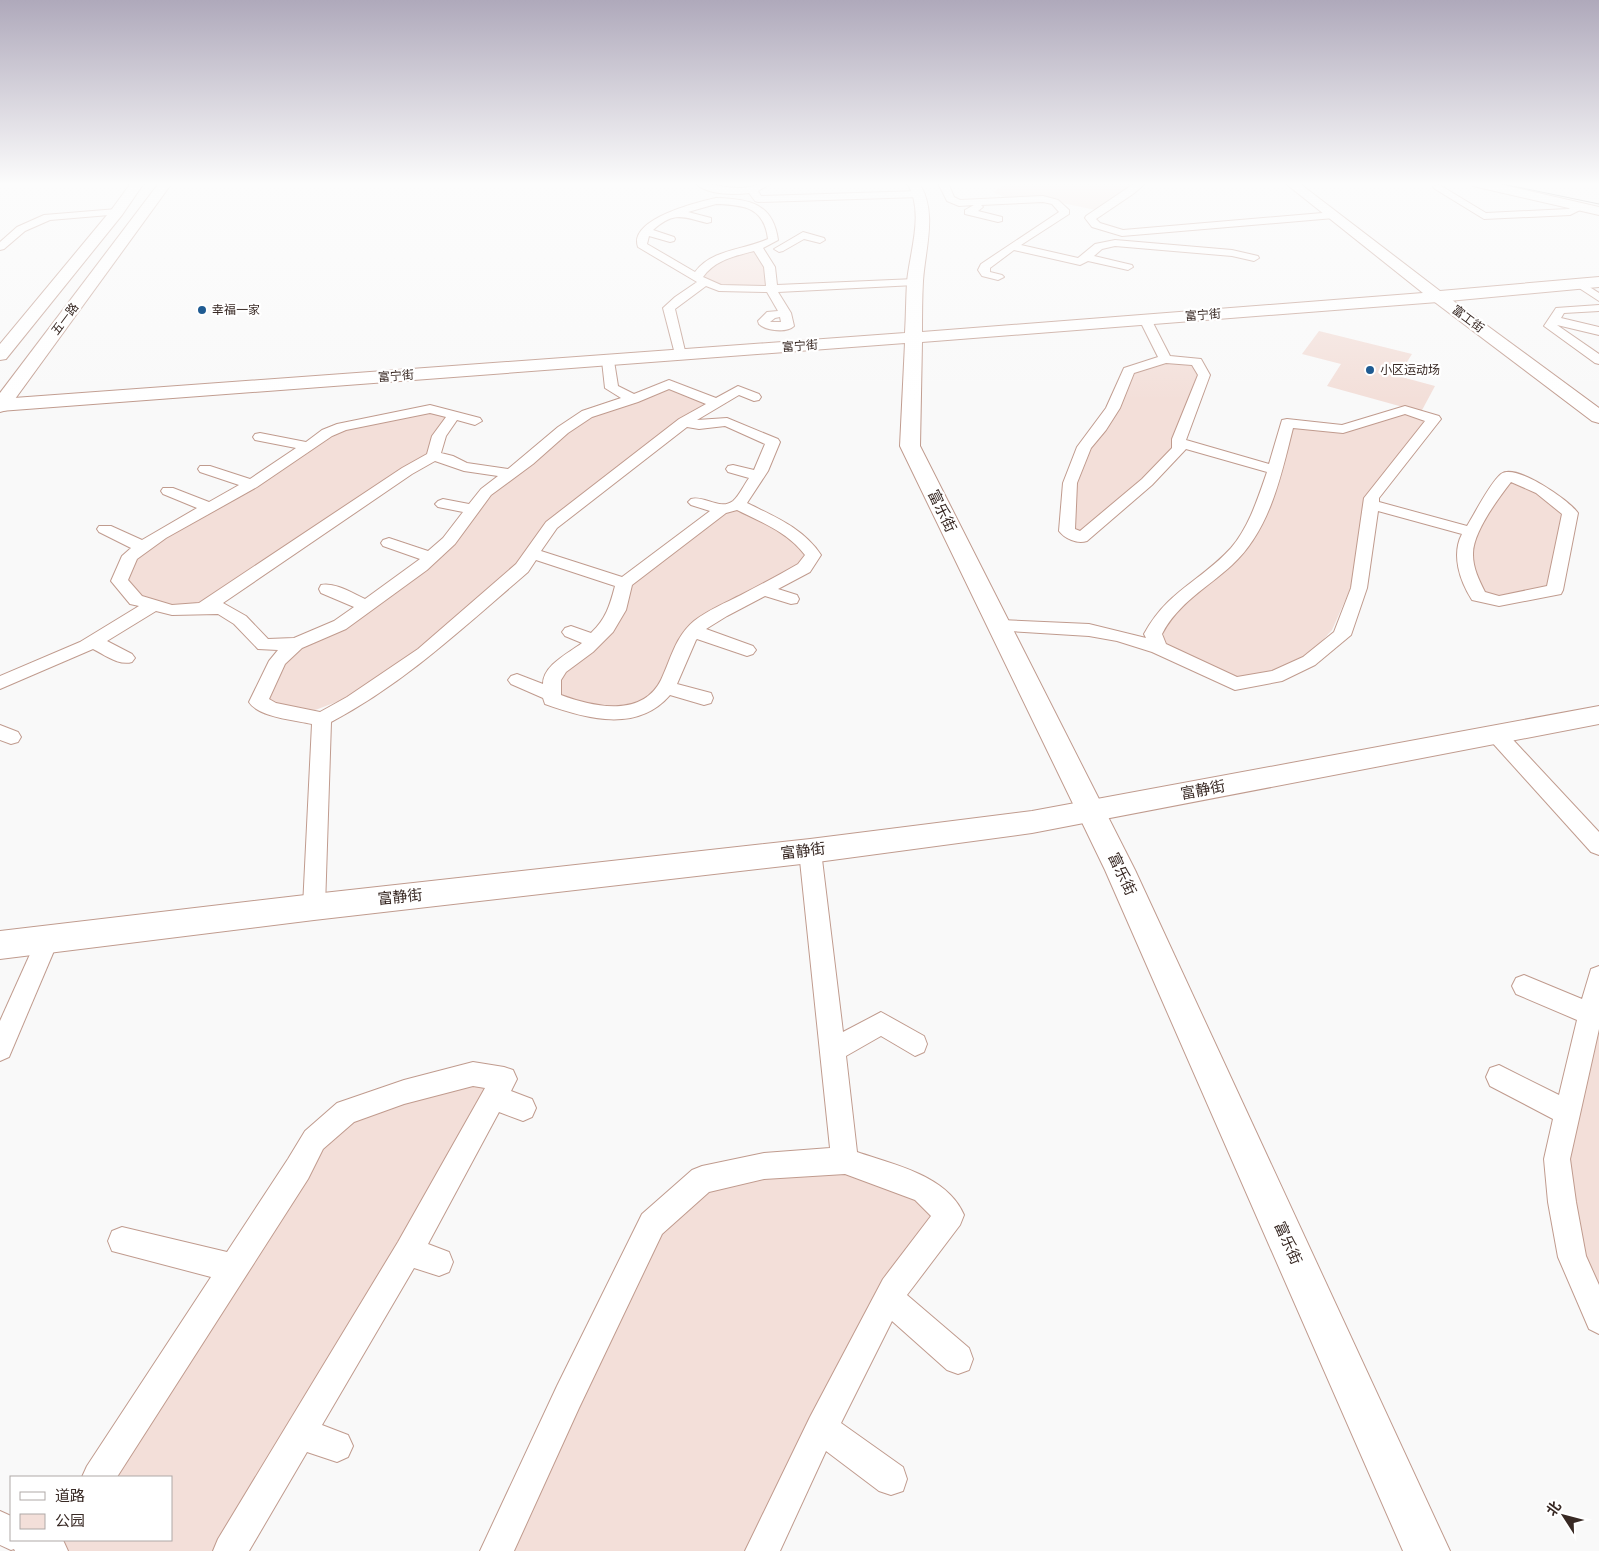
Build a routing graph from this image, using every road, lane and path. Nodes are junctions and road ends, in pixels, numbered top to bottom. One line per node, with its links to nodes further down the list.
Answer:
1 (82, 255): 30 (street, 五一路)
2 (112, 255): 38 (street, 五一路)
3 (659, 255): 15 (lane)
4 (725, 255): 15 (lane)
5 (771, 255): 20 (lane)
6 (918, 255): 16 (street, 富乐街)
7 (1001, 255): 14 (lane)
8 (1052, 255): 11 (lane)
9 (1242, 255): 12 (lane)
10 (1386, 255): 21 (street, 富工街)
11 (1085, 257): 13 (lane)
12 (1254, 258)
13 (1128, 267)
14 (998, 277)
15 (701, 280): 20 (lane); 22 (lane)
16 (915, 282): 19 (lane); 29 (street, 富乐街)
17 (1599, 282): 18 (street, 富宁街)
18 (1580, 284): 21 (street, 富宁街); 23 (lane)
19 (817, 287): 20 (lane); 20 (lane)
20 (771, 289)
21 (1438, 296): 26 (street, 富宁街); 40 (street, 富工街)
22 (682, 297): 24 (lane); 31 (lane)
23 (1599, 298)
24 (695, 301)
25 (1599, 308): 27 (lane)
26 (1145, 319): 29 (street, 富宁街); 32 (lane)
27 (1554, 320): 28 (lane); 33 (lane)
28 (1599, 331)
29 (913, 336): 31 (street, 富宁街); 78 (street, 富乐街)
30 (0, 355)
31 (680, 355): 34 (street, 富宁街)
32 (1165, 359): 44 (lane); 44 (lane)
33 (1599, 360)
34 (608, 361): 36 (lane); 38 (street, 富宁街)
35 (754, 397): 37 (lane)
36 (632, 399): 37 (lane); 50 (lane)
37 (717, 403): 42 (lane)
38 (0, 405)
39 (454, 415): 41 (lane); 45 (lane); 46 (lane)
40 (1599, 417)
41 (476, 421)
42 (684, 422): 51 (lane); 67 (lane)
43 (260, 437): 45 (lane)
44 (1179, 442): 49 (lane)
45 (306, 446): 52 (lane)
46 (433, 456): 50 (lane); 77 (lane)
47 (205, 469): 52 (lane)
48 (733, 469): 51 (lane)
49 (1275, 470): 56 (lane); 84 (lane)
50 (509, 474): 59 (lane)
51 (757, 476): 57 (lane)
52 (252, 484): 58 (lane)
53 (168, 491): 58 (lane)
54 (696, 502): 60 (lane)
55 (443, 504): 59 (lane)
56 (1371, 504): 62 (lane); 84 (lane)
57 (738, 505): 60 (lane); 73 (lane)
58 (210, 508): 66 (lane)
59 (474, 509): 68 (lane)
60 (721, 510): 65 (lane)
61 (105, 529): 66 (lane)
62 (1471, 532): 69 (lane); 69 (lane)
63 (656, 538): 65 (lane)
64 (389, 543): 68 (lane)
65 (676, 545): 71 (lane)
66 (143, 548): 75 (lane)
67 (532, 553): 71 (lane); 93 (lane)
68 (431, 557): 76 (lane)
69 (1558, 572): 70 (lane)
70 (1575, 576)
71 (624, 583): 81 (lane)
72 (327, 590): 76 (lane)
73 (764, 590): 74 (lane); 80 (lane)
74 (791, 599)
75 (154, 605): 77 (lane); 82 (lane)
76 (367, 606): 83 (lane)
77 (204, 608): 83 (lane)
78 (1000, 626): 84 (lane); 95 (street, 富乐街)
79 (571, 632): 81 (lane)
80 (693, 632): 85 (lane); 89 (lane)
81 (594, 641): 90 (lane)
82 (93, 642): 86 (lane); 88 (lane)
83 (296, 644): 93 (lane)
84 (1158, 648)
85 (747, 650)
86 (126, 658)
87 (517, 680): 90 (lane)
88 (0, 682)
89 (666, 687): 90 (lane); 91 (lane)
90 (552, 695)
91 (704, 698)
92 (1599, 715): 94 (street, 富静街)
93 (322, 719): 98 (lane)
94 (1496, 734): 95 (street, 富静街); 96 (lane)
95 (1093, 812): 97 (street, 富静街); 129 (street, 富乐街)
96 (1599, 846)
97 (810, 850): 98 (street, 富静街); 106 (lane)
98 (314, 907): 99 (street, 富静街)
99 (48, 939): 100 (street, 富静街); 105 (lane)
100 (0, 945)
101 (1599, 976): 103 (lane)
102 (1524, 986): 103 (lane)
103 (1590, 1014): 110 (lane)
104 (915, 1044): 106 (lane)
105 (0, 1049)
106 (832, 1051): 111 (lane)
107 (1499, 1077): 110 (lane)
108 (494, 1098): 109 (lane); 113 (lane); 115 (lane)
109 (523, 1108)
110 (1568, 1113): 117 (lane)
111 (845, 1161): 116 (lane); 128 (lane)
112 (122, 1240): 115 (lane)
113 (408, 1252): 114 (lane); 120 (lane)
114 (439, 1262)
115 (234, 1268): 122 (lane)
116 (888, 1299): 118 (lane); 119 (lane)
117 (1599, 1319)
118 (958, 1359)
119 (821, 1428): 123 (lane); 125 (lane)
120 (300, 1434): 121 (lane); 127 (lane)
121 (338, 1446)
122 (99, 1476)
123 (891, 1479)
124 (28, 1541): 126 (lane)
125 (768, 1548)
126 (51, 1551)
127 (230, 1551)
128 (497, 1551)
129 (1426, 1551)

